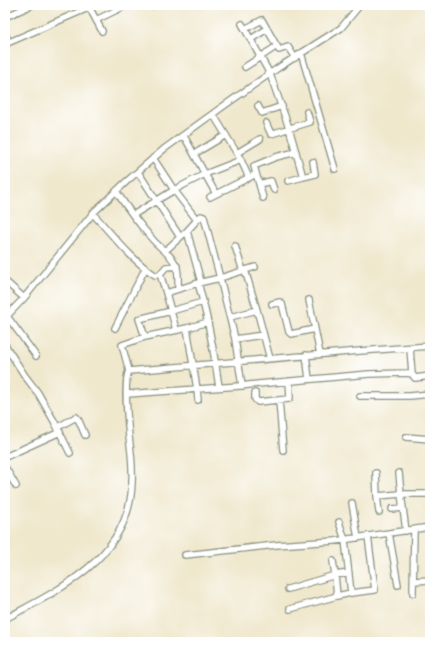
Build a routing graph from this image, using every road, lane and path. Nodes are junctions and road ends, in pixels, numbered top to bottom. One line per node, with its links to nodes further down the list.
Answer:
1 (30, 5): 5 (street)
2 (127, 5): 6 (street)
3 (360, 5): 13 (street)
4 (91, 6): 6 (street); 11 (street)
5 (5, 17)
6 (96, 20): 8 (street)
7 (267, 30): 10 (street); 10 (street); 12 (street)
8 (102, 31)
9 (5, 34): 11 (street)
10 (250, 39): 14 (street)
11 (7, 43)
12 (277, 46): 14 (street); 15 (street)
13 (301, 53): 15 (street); 33 (street)
14 (260, 56): 16 (street); 17 (street)
15 (295, 58): 17 (street)
16 (245, 67)
17 (270, 74): 19 (street); 21 (street)
18 (258, 106): 19 (street)
19 (282, 106): 23 (street)
20 (307, 112): 23 (street)
21 (213, 114): 24 (street); 25 (street)
22 (266, 123): 23 (street)
23 (290, 128): 27 (street)
24 (226, 135): 28 (street); 29 (street)
25 (184, 136): 29 (street); 30 (street)
26 (260, 139): 28 (street)
27 (296, 152): 36 (street); 37 (street)
28 (237, 153): 31 (street)
29 (194, 154): 35 (street)
30 (153, 158): 34 (street); 41 (street)
31 (241, 160): 35 (street); 38 (street)
32 (313, 162): 37 (street)
33 (334, 169)
34 (138, 172): 43 (street); 47 (street)
35 (205, 174): 41 (street); 44 (street)
36 (256, 174): 38 (street); 40 (street)
37 (303, 177): 39 (street)
38 (249, 178): 44 (street)
39 (288, 181)
40 (259, 184): 42 (street); 46 (street)
41 (174, 190): 47 (street); 50 (street)
42 (274, 190)
43 (116, 191): 48 (street); 49 (street)
44 (216, 194): 45 (street)
45 (210, 197)
46 (263, 198)
47 (156, 200): 49 (street); 52 (street)
48 (93, 214): 57 (street); 65 (street)
49 (133, 215): 54 (street)
50 (197, 220): 51 (street); 60 (street)
51 (187, 231): 52 (street); 62 (street)
52 (180, 237): 54 (street)
53 (235, 246): 58 (street)
54 (166, 251): 55 (street)
55 (177, 266): 63 (street); 64 (street)
56 (255, 267): 58 (street)
57 (145, 269): 59 (street); 74 (street)
58 (244, 271): 60 (street); 69 (street)
59 (155, 275)
60 (220, 278): 62 (street); 72 (street)
61 (5, 281): 65 (street)
62 (199, 283): 63 (street); 67 (street)
63 (178, 289): 64 (street)
64 (166, 293): 70 (street)
65 (24, 298): 71 (street)
66 (309, 300): 76 (street)
67 (204, 302): 70 (street); 73 (street)
68 (272, 304): 76 (street)
69 (257, 310): 72 (street); 78 (street)
70 (171, 311): 77 (street); 79 (street)
71 (6, 317): 86 (street)
72 (230, 317): 80 (street)
73 (208, 322): 75 (street); 89 (street)
74 (115, 328)
75 (187, 328): 77 (street); 90 (street)
76 (315, 329): 84 (street)
77 (176, 330): 79 (street)
78 (263, 335): 80 (street); 87 (street)
79 (145, 337): 91 (street)
80 (235, 339): 88 (street)
81 (5, 345): 105 (street)
82 (430, 346): 83 (street)
83 (410, 348): 84 (street); 92 (street)
84 (320, 354): 85 (street)
85 (306, 355): 87 (street); 94 (street)
86 (36, 356)
87 (270, 359): 88 (street)
88 (238, 361): 89 (street); 96 (street)
89 (216, 363): 90 (street); 97 (street)
90 (194, 365): 91 (street); 98 (street)
91 (129, 371): 100 (street)
92 (412, 374): 93 (street); 94 (street)
93 (430, 376)
94 (309, 379): 95 (street)
95 (289, 381): 96 (street); 104 (street)
96 (242, 386): 97 (street)
97 (219, 387): 98 (street)
98 (196, 389): 100 (street); 103 (street)
99 (255, 393): 104 (street)
100 (127, 394): 143 (street)
101 (430, 394): 102 (street)
102 (360, 396)
103 (198, 400)
104 (279, 400): 109 (street)
105 (59, 430): 106 (street); 110 (street); 111 (street)
106 (85, 435)
107 (406, 437): 108 (street)
108 (430, 439)
109 (283, 450)
110 (70, 453)
111 (5, 457)
112 (5, 467): 115 (street)
113 (399, 472): 116 (street)
114 (376, 473): 118 (street)
115 (16, 486)
116 (401, 494): 117 (street); 118 (street); 120 (street)
117 (430, 494)
118 (377, 496): 122 (street)
119 (352, 503): 129 (street)
120 (403, 508): 121 (street); 126 (street)
121 (392, 509)
122 (378, 512)
123 (339, 522): 130 (street)
124 (430, 527): 125 (street)
125 (414, 530): 126 (street); 136 (street)
126 (406, 531): 127 (street)
127 (389, 533): 128 (street); 137 (street)
128 (368, 536): 129 (street); 139 (street)
129 (358, 538): 130 (street)
130 (345, 540): 131 (street); 133 (street)
131 (185, 555)
132 (333, 561): 134 (street)
133 (349, 572): 134 (street); 139 (street)
134 (335, 575): 138 (street); 141 (street)
135 (430, 580): 136 (street)
136 (414, 581): 140 (street)
137 (398, 585)
138 (288, 589)
139 (351, 593): 141 (street)
140 (413, 593)
141 (337, 596): 142 (street)
142 (290, 609)
143 (5, 620)

